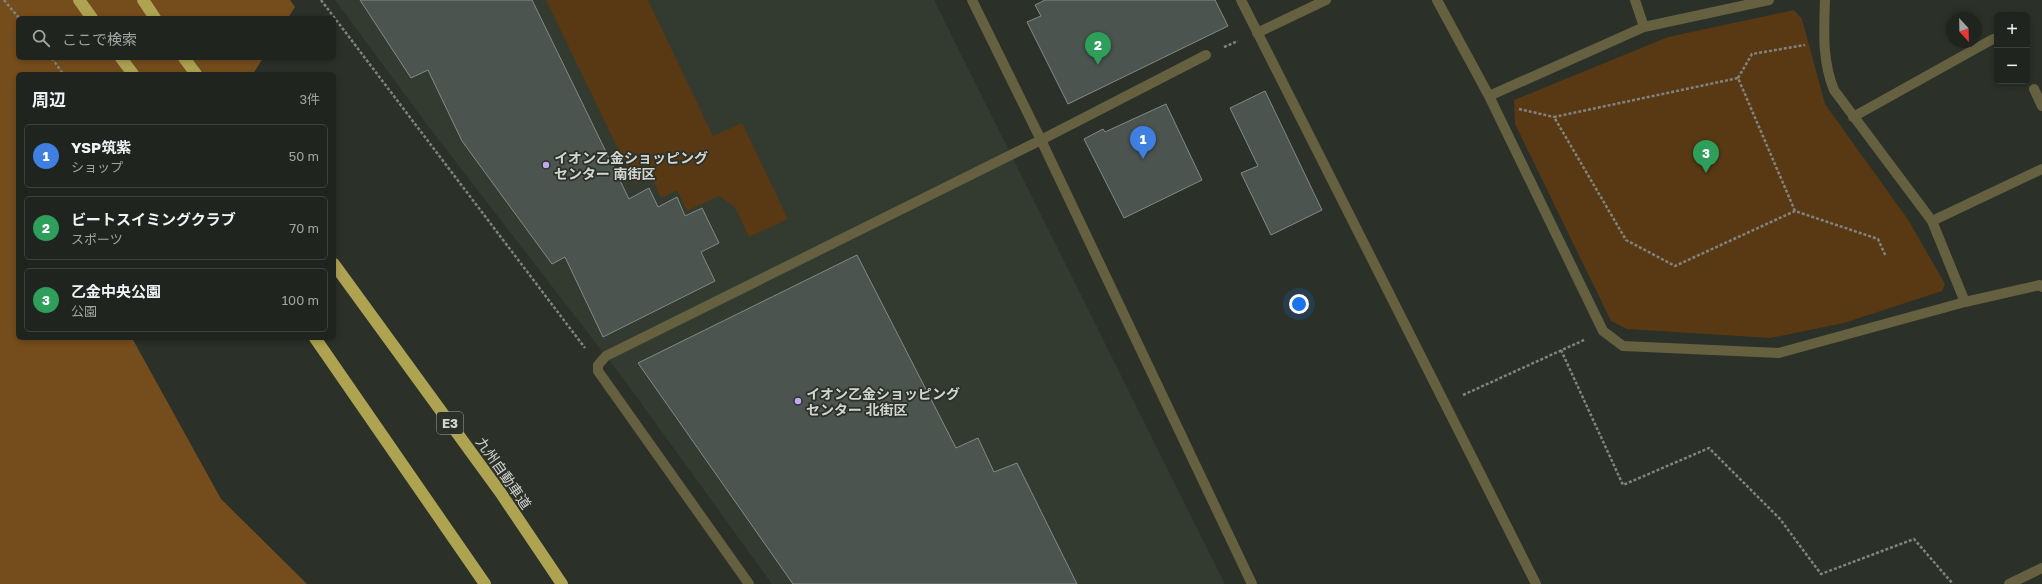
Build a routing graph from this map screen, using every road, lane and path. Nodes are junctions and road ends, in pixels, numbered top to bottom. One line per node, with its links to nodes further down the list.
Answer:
1 (4, 0): 12 (path)
2 (79, 0): 13 (highway)
3 (143, 0): 14 (highway)
4 (321, 0): 15 (path)
5 (972, 0): 35 (street)
6 (1241, 0): 18 (street)
7 (1326, 0): 18 (street)
8 (1437, 0): 30 (street)
9 (1635, 0): 17 (street)
10 (1769, 0): 17 (street)
11 (1825, 0): 20 (street)
12 (17, 16)
13 (91, 16)
14 (154, 16)
15 (333, 16)
16 (336, 20): 46 (path)
17 (1644, 27): 30 (street)
18 (1257, 33): 21 (path); 47 (street)
19 (1992, 39): 34 (street)
20 (1823, 41): 28 (path); 34 (street)
21 (1206, 55): 35 (street)
22 (53, 60): 25 (path)
23 (122, 60): 26 (highway)
24 (186, 60): 27 (highway)
25 (62, 72)
26 (132, 72)
27 (194, 72)
28 (1738, 78): 33 (path); 37 (path)
29 (2034, 89): 31 (street)
30 (1489, 96): 43 (street)
31 (2042, 106)
32 (1520, 109): 33 (path)
33 (1554, 117): 37 (path)
34 (1853, 117): 38 (street)
35 (1041, 140): 46 (street); 52 (street)
36 (2042, 169): 38 (street)
37 (1796, 211): 39 (path)
38 (1932, 222): 42 (street)
39 (1886, 258)
40 (336, 267): 50 (highway, 九州自動車道 / E3)
41 (2042, 287): 42 (street)
42 (1965, 302): 43 (street)
43 (1603, 332): 45 (path)
44 (316, 340): 49 (highway)
45 (1561, 350): 47 (path); 54 (path)
46 (598, 365): 51 (street)
47 (1445, 403): 53 (street)
48 (2042, 568): 55 (street)
49 (485, 584)
50 (562, 584)
51 (748, 584)
52 (1252, 584)
53 (1536, 584)
54 (1953, 584)
55 (2008, 584)

